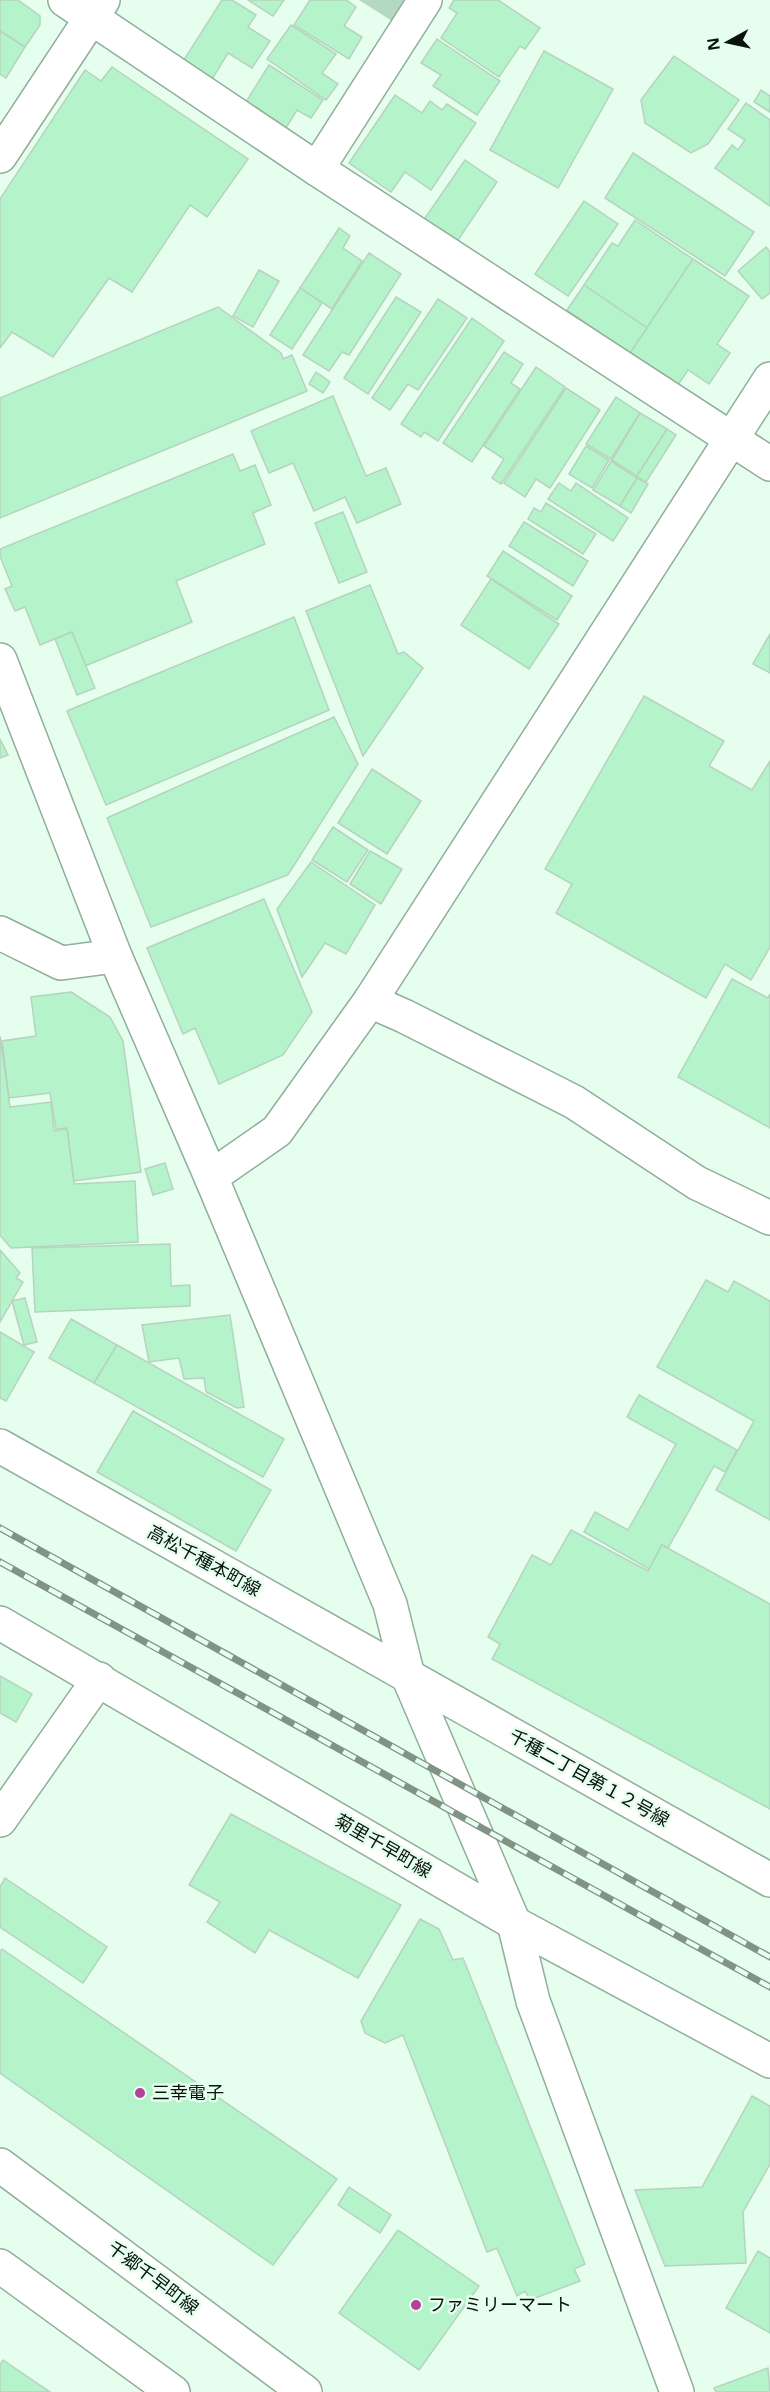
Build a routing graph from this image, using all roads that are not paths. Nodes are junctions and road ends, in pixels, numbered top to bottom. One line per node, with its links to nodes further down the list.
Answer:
1 (64, 0): 3 (street)
2 (426, 0): 5 (street)
3 (97, 10): 4 (street); 5 (street)
4 (0, 156)
5 (317, 169): 7 (street)
6 (770, 380): 7 (street)
7 (731, 440): 8 (street); 12 (street)
8 (770, 464)
9 (0, 660): 11 (street)
10 (0, 933): 11 (street)
11 (115, 956): 13 (street)
12 (370, 1001): 13 (street); 14 (street)
13 (211, 1177): 17 (street)
14 (770, 1218)
15 (0, 1446): 17 (street, 高松千種本町線)
16 (0, 1623): 18 (street, 菊里千早町線)
17 (408, 1676): 20 (street, 千種二丁目第１２号線); 21 (street)
18 (99, 1679): 19 (street); 21 (street, 菊里千早町線)
19 (0, 1820)
20 (770, 1880)
21 (514, 1923): 22 (street, 菊里千早町線); 27 (street)
22 (770, 2061)
23 (0, 2165): 26 (street, 千郷千早町線)
24 (0, 2265): 25 (street)
25 (172, 2392)
26 (305, 2392)
27 (677, 2392)

